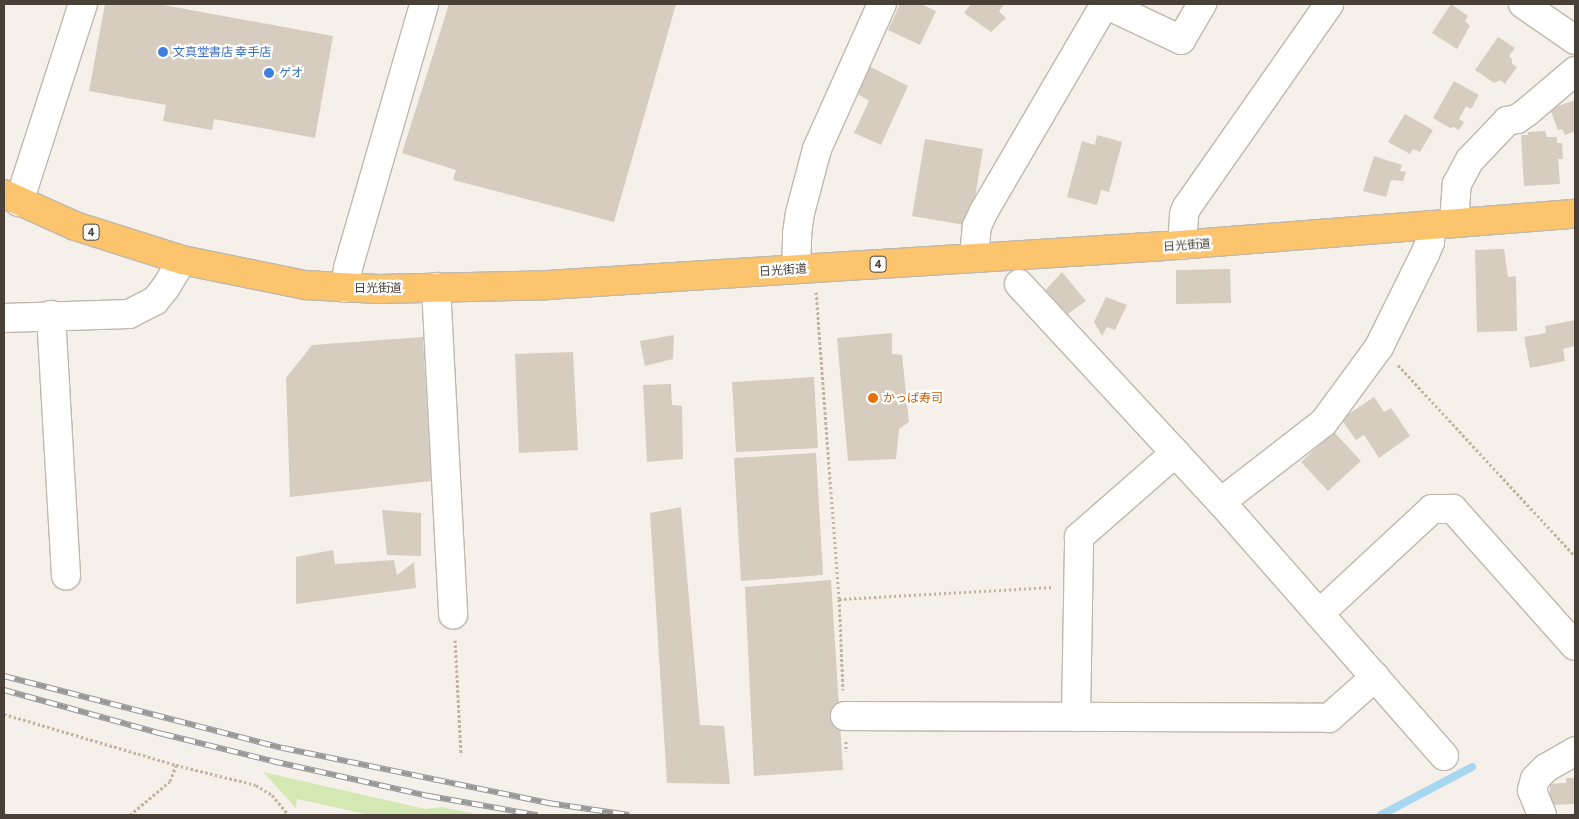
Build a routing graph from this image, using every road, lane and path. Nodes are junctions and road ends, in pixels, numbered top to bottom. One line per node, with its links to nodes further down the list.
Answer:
1 (83, 4): 10 (street)
2 (424, 4): 18 (street)
3 (882, 4): 16 (street)
4 (1105, 4): 5 (street); 14 (street)
5 (1202, 4)
6 (1329, 4): 13 (street)
7 (1523, 4): 8 (street)
8 (1575, 40)
9 (1575, 71): 12 (street)
10 (12, 198): 15 (highway, 日光街道 / 4)
11 (1575, 214): 12 (highway, 日光街道 / 4)
12 (1442, 224): 13 (highway, 日光街道 / 4); 22 (street)
13 (1182, 245): 14 (highway, 日光街道 / 4)
14 (974, 258): 16 (highway, 日光街道 / 4)
15 (182, 260): 18 (highway, 日光街道 / 4); 20 (street)
16 (805, 268): 19 (highway, 日光街道 / 4); 28 (path)
17 (1019, 284): 23 (street)
18 (345, 288): 19 (highway, 日光街道 / 4)
19 (436, 288): 30 (street)
20 (51, 315): 21 (street); 26 (street)
21 (4, 318)
22 (1379, 347): 24 (street); 25 (path)
23 (1176, 453): 24 (street); 27 (street)
24 (1221, 502): 29 (street)
25 (1575, 556)
26 (66, 576)
27 (1078, 585): 28 (path); 35 (street)
28 (839, 599): 34 (path)
29 (1319, 614): 31 (street); 32 (street)
30 (454, 615): 38 (path)
31 (1575, 646)
32 (1375, 677): 35 (street); 39 (street)
33 (4, 714): 40 (path)
34 (844, 716): 35 (street); 36 (path)
35 (1076, 717)
36 (846, 751)
37 (1575, 751): 43 (street)
38 (461, 755)
39 (1444, 756)
40 (176, 765): 41 (path); 42 (path)
41 (130, 815)
42 (289, 815)
43 (1542, 815)

